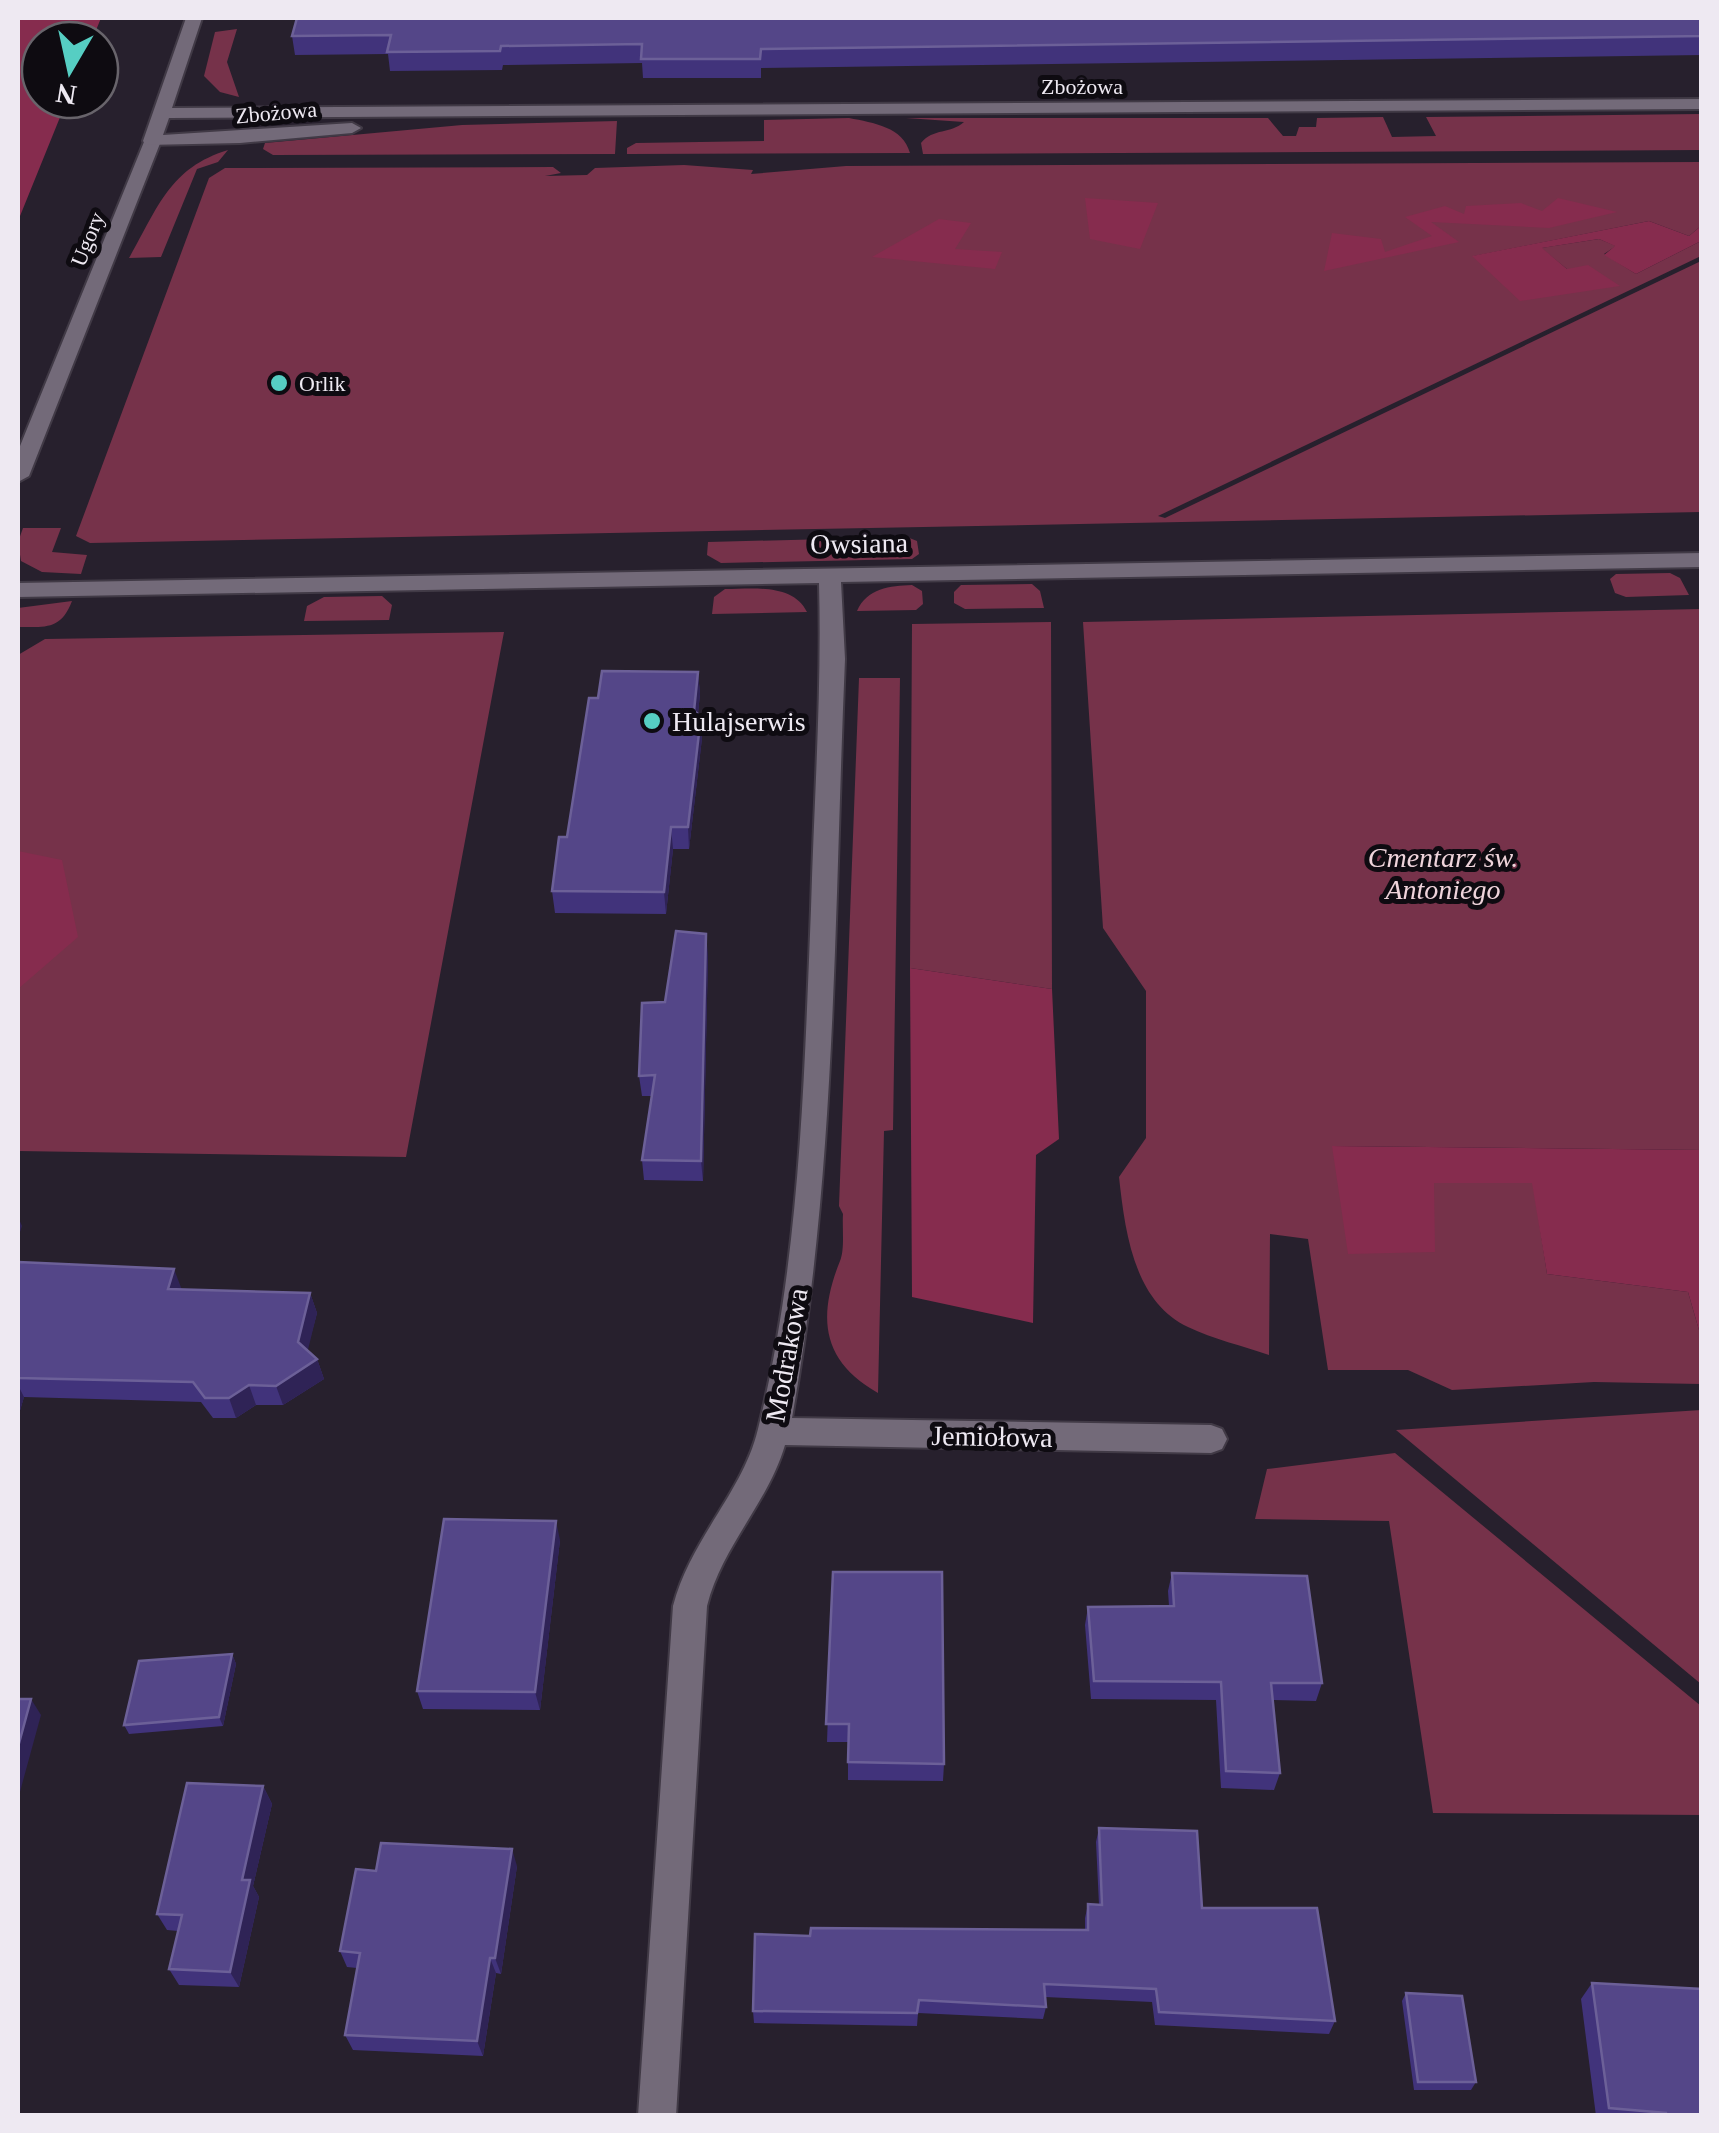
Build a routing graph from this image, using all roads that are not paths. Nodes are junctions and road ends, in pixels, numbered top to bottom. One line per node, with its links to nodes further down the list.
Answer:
1 (194, 18): 3 (street, Ugory)
2 (1702, 104): 4 (street, Zbożowa)
3 (162, 113): 4 (street, Zbożowa); 5 (street, Ugory)
4 (462, 114): 5 (street, Zbożowa)
5 (152, 140): 6 (street, Ugory)
6 (18, 476)
7 (1702, 560): 8 (street, Owsiana)
8 (830, 574): 9 (street, Owsiana); 10 (street, Modrakowa)
9 (18, 590)
10 (774, 1431): 11 (street, Jemiołowa); 12 (street, Modrakowa)
11 (1211, 1439)
12 (657, 2116)

